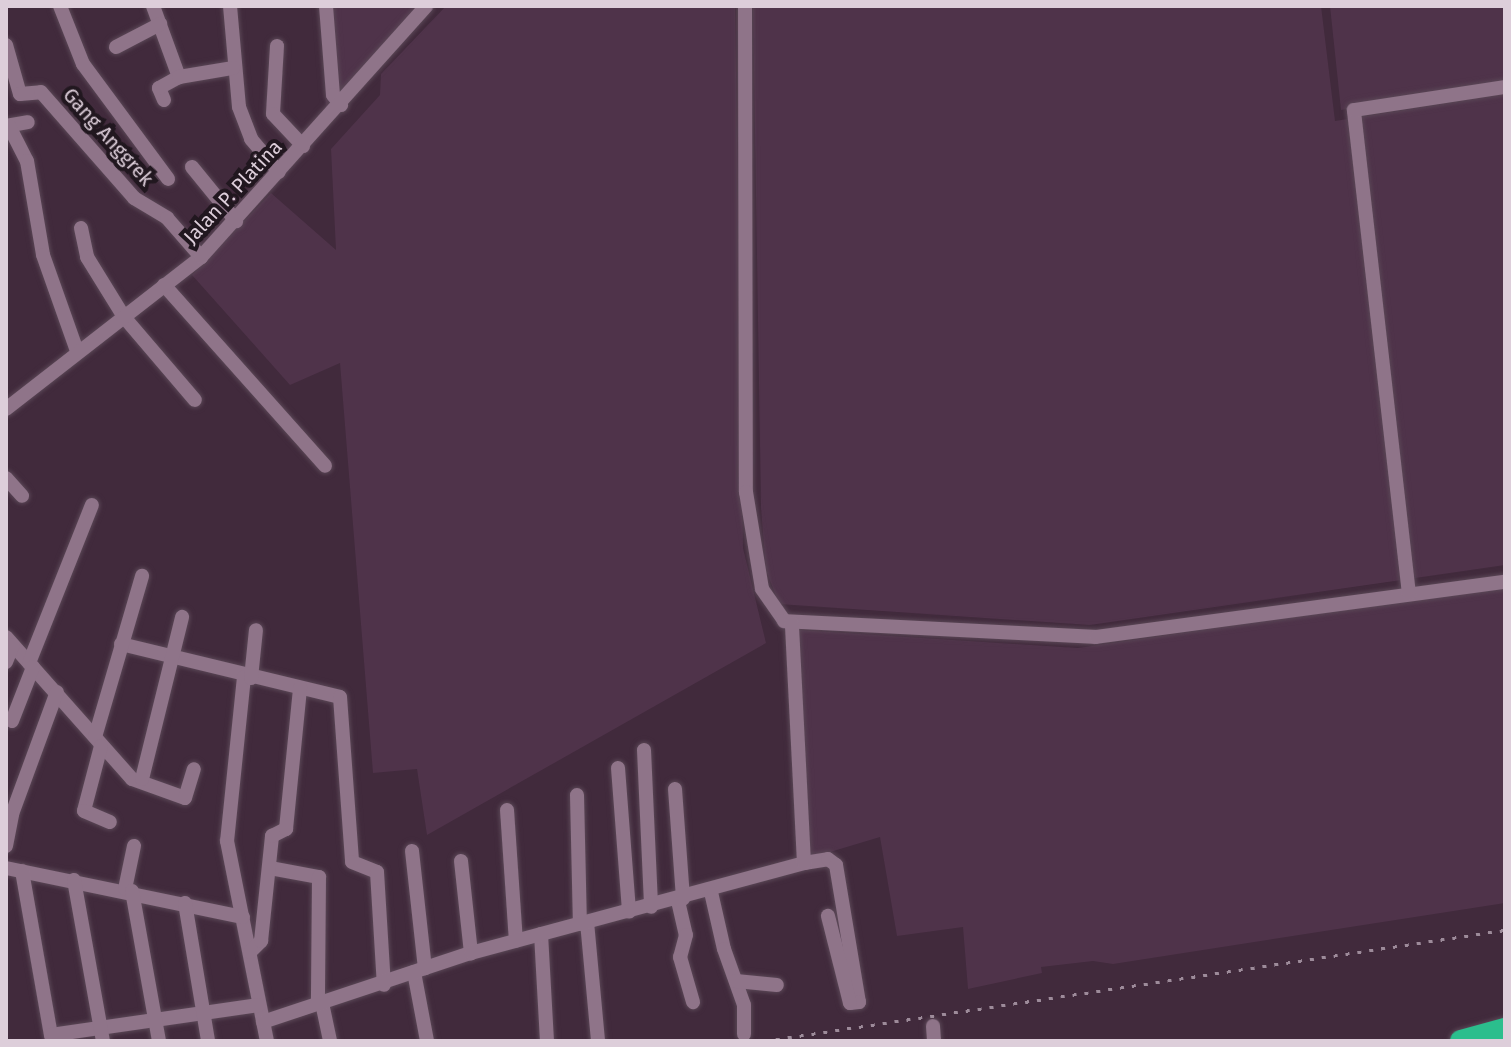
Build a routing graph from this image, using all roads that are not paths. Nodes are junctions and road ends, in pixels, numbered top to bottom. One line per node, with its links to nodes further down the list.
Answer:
1 (60, 6): 21 (street)
2 (153, 6): 7 (street)
3 (230, 6): 11 (street)
4 (326, 6): 15 (street)
5 (426, 6): 15 (street, Jalan P. Platina)
6 (745, 6): 38 (street)
7 (160, 24): 10 (street); 12 (street)
8 (6, 45): 24 (street, Gang Anggrek)
9 (277, 46): 18 (street)
10 (116, 47)
11 (233, 68): 12 (street); 20 (street)
12 (179, 77): 14 (street)
13 (1505, 87): 36 (street)
14 (164, 100)
15 (341, 105): 18 (street, Jalan P. Platina)
16 (28, 122): 17 (street)
17 (7, 126): 27 (street)
18 (303, 146): 20 (street, Jalan P. Platina)
19 (192, 167): 22 (street)
20 (279, 172): 22 (street, Jalan P. Platina)
21 (168, 179)
22 (236, 221): 24 (street, Jalan P. Platina)
23 (81, 228): 26 (street)
24 (201, 257): 25 (street, Jalan P. Platina)
25 (164, 285): 26 (street, Jalan P. Platina); 30 (street)
26 (124, 317): 27 (street, Jalan P. Platina); 28 (street)
27 (77, 351): 29 (street, Jalan P. Platina)
28 (195, 400)
29 (6, 409)
30 (325, 466)
31 (6, 478): 32 (street)
32 (22, 496)
33 (92, 505): 44 (street)
34 (142, 576): 41 (street)
35 (1505, 582): 36 (street)
36 (1409, 594): 38 (street)
37 (182, 617): 42 (street)
38 (792, 623): 63 (street)
39 (256, 630): 45 (street)
40 (10, 641): 43 (street); 44 (street)
41 (121, 644): 42 (street); 49 (street)
42 (172, 659): 45 (street); 53 (street)
43 (6, 662)
44 (31, 665): 47 (street); 48 (street)
45 (247, 677): 46 (street); 75 (street)
46 (300, 688): 65 (street); 83 (street)
47 (57, 692): 49 (street); 57 (street)
48 (12, 721)
49 (98, 742): 53 (street); 58 (street)
50 (644, 750): 72 (street)
51 (618, 768): 73 (street)
52 (194, 769): 53 (street)
53 (142, 779)
54 (675, 789): 70 (street)
55 (577, 795): 76 (street)
56 (507, 810): 78 (street)
57 (9, 813): 59 (street)
58 (110, 822)
59 (6, 846)
60 (134, 846): 68 (street)
61 (412, 851): 81 (street)
62 (461, 861): 80 (street)
63 (804, 863): 69 (street); 74 (street)
64 (6, 868): 66 (street)
65 (270, 868): 79 (street); 86 (street)
66 (22, 871): 67 (street); 92 (street)
67 (74, 880): 68 (street); 92 (street)
68 (128, 890): 71 (street); 89 (street)
69 (711, 892): 70 (street); 82 (street)
70 (680, 900): 72 (street); 85 (street)
71 (185, 903): 75 (street); 88 (street)
72 (651, 907): 73 (street)
73 (629, 912): 76 (street)
74 (828, 916)
75 (243, 917): 79 (street)
76 (584, 923): 77 (street); 100 (street)
77 (541, 934): 78 (street); 99 (street)
78 (516, 941): 80 (street)
79 (250, 952): 87 (street)
80 (471, 953): 81 (street)
81 (420, 970): 83 (street); 98 (street)
82 (736, 981): 84 (street); 93 (street)
83 (384, 985): 86 (street)
84 (777, 985)
85 (693, 1002)
86 (320, 1004): 90 (street); 97 (street)
87 (259, 1005): 88 (street); 90 (street)
88 (203, 1014): 89 (street); 95 (street)
89 (154, 1020): 92 (street); 94 (street)
90 (263, 1022): 96 (street)
91 (1505, 1029): 101 (highway)
92 (102, 1034)
93 (744, 1034)
94 (159, 1041)
95 (208, 1041)
96 (267, 1041)
97 (330, 1041)
98 (427, 1041)
99 (547, 1041)
100 (598, 1041)
101 (1461, 1041)

